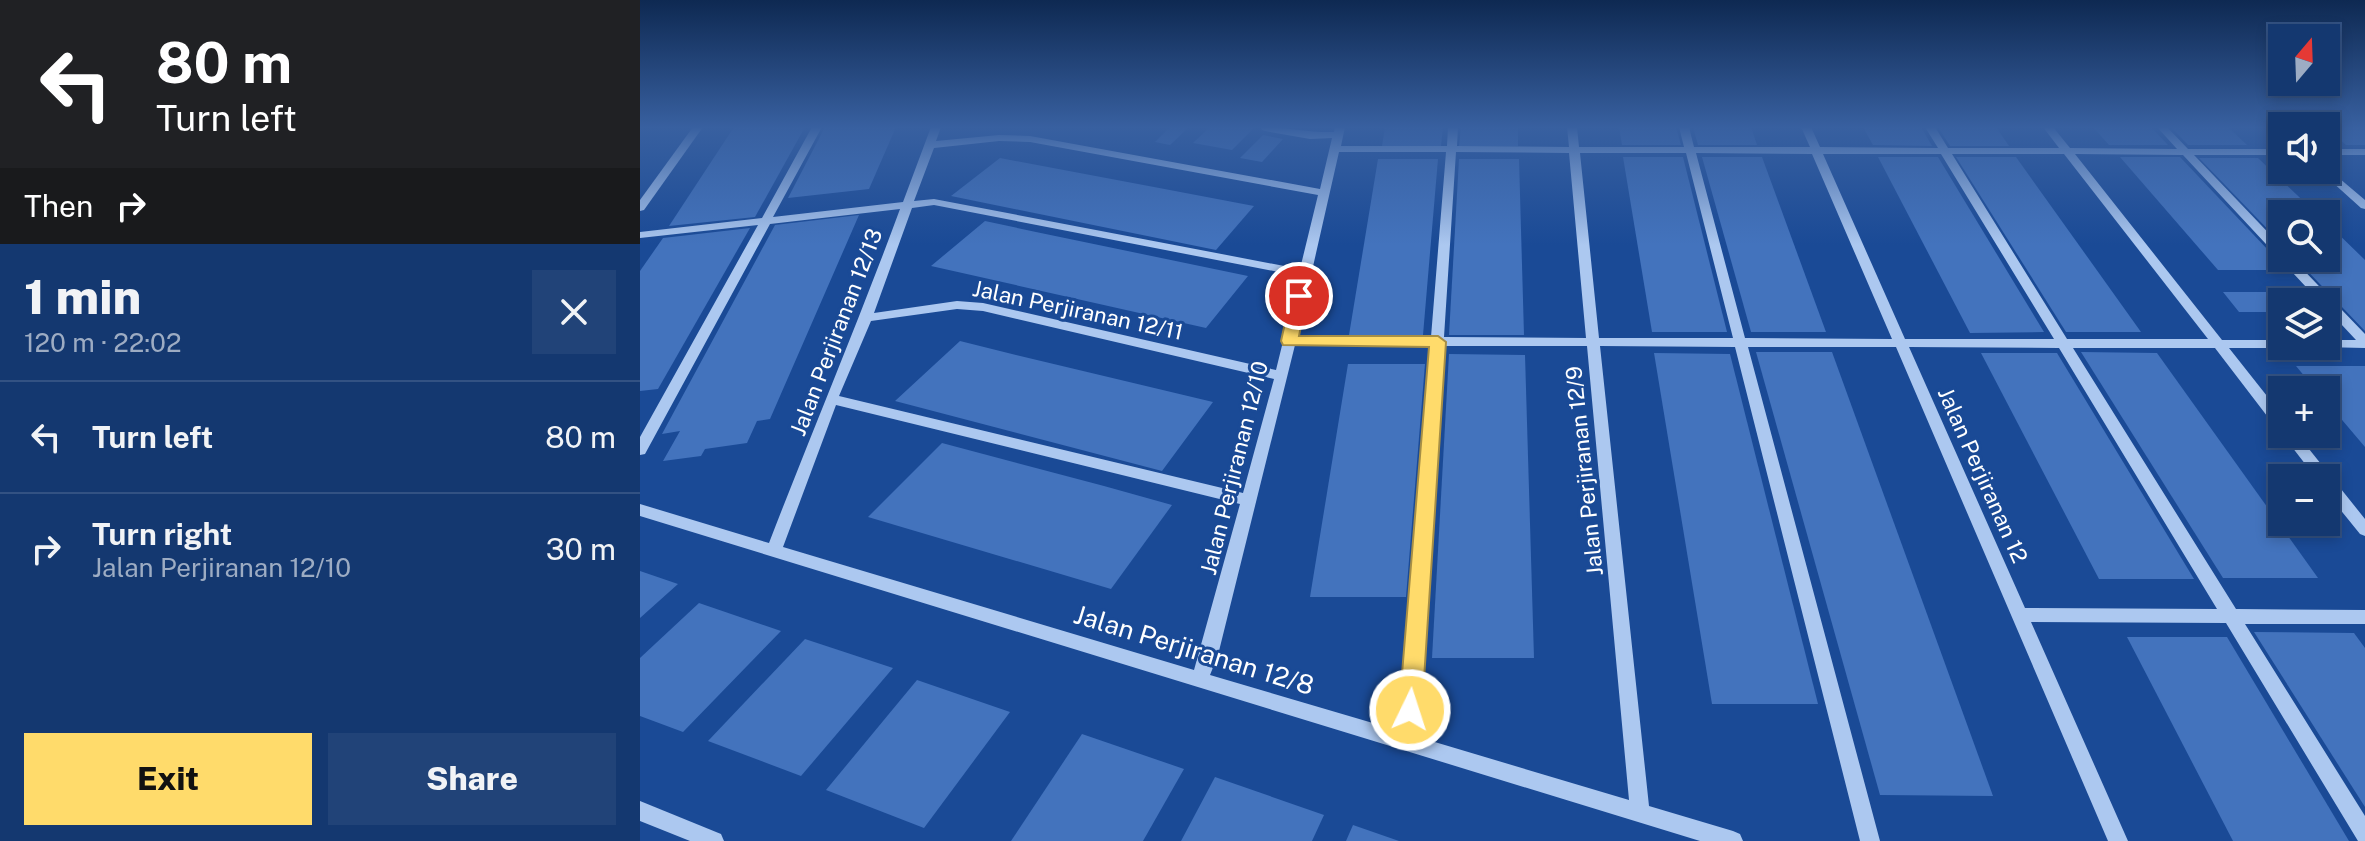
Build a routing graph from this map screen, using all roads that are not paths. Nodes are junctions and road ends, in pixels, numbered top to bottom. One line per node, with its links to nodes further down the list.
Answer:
1 (670, 166): 17 (street)
2 (795, 166): 18 (street)
3 (921, 166): 15 (street, Jalan Perjiranan 12/13)
4 (1178, 166): 14 (street)
5 (1330, 166): 14 (street, Jalan Perjiranan 12/10)
6 (1451, 166): 25 (street)
7 (1577, 166): 26 (street, Jalan Perjiranan 12/9)
8 (1694, 166): 27 (street)
9 (1823, 166): 28 (street, Jalan Perjiranan 12)
10 (1954, 166): 30 (street)
11 (2079, 166): 31 (street)
12 (2199, 166): 20 (street)
13 (2340, 184): 16 (street)
14 (1323, 193): 22 (street, Jalan Perjiranan 12/10)
15 (906, 204): 18 (street); 22 (street); 23 (street, Jalan Perjiranan 12/13)
16 (2365, 206)
17 (640, 208)
18 (765, 220): 19 (street); 38 (street)
19 (640, 235)
20 (2268, 239)
21 (2299, 272): 29 (street)
22 (1303, 273): 24 (street, Jalan Perjiranan 12/10)
23 (866, 318): 34 (street, Jalan Perjiranan 12/11); 35 (street, Jalan Perjiranan 12/13)
24 (1289, 341): 25 (street); 34 (street, Jalan Perjiranan 12/10)
25 (1438, 342): 26 (street); 49 (street)
26 (1594, 342): 27 (street); 51 (street, Jalan Perjiranan 12/9)
27 (1740, 343): 28 (street); 55 (street)
28 (1901, 343): 30 (street); 45 (street, Jalan Perjiranan 12)
29 (2365, 343): 33 (street)
30 (2063, 344): 31 (street); 46 (street)
31 (2218, 344): 32 (street); 36 (street)
32 (2268, 344)
33 (2340, 344)
34 (1281, 376): 41 (street, Jalan Perjiranan 12/10)
35 (831, 399): 41 (street); 44 (street, Jalan Perjiranan 12/13)
36 (2268, 407)
37 (2300, 448): 39 (street)
38 (640, 450)
39 (2312, 464)
40 (2340, 499): 43 (street)
41 (1249, 500): 48 (street, Jalan Perjiranan 12/10)
42 (640, 510): 44 (street, Jalan Perjiranan 12/8)
43 (2365, 530)
44 (773, 552): 48 (street, Jalan Perjiranan 12/8)
45 (2020, 615): 46 (street); 56 (street, Jalan Perjiranan 12)
46 (2231, 616): 47 (street); 52 (street)
47 (2365, 617)
48 (1200, 678): 49 (street, Jalan Perjiranan 12/8)
49 (1408, 741): 51 (street, Jalan Perjiranan 12/8)
50 (640, 811): 53 (street)
51 (1640, 812): 54 (street, Jalan Perjiranan 12/8)
52 (2365, 834)
53 (714, 841)
54 (1733, 841)
55 (1870, 841)
56 (2118, 841)

